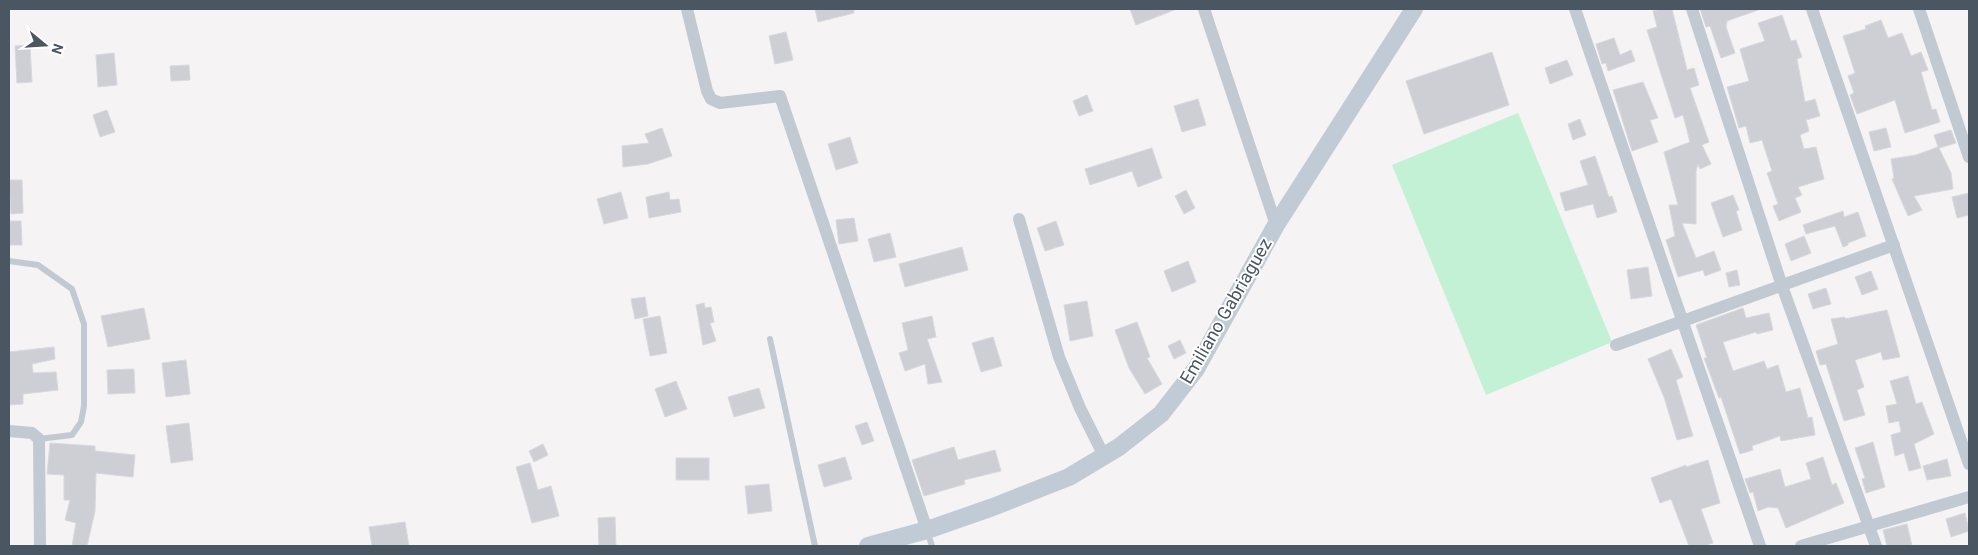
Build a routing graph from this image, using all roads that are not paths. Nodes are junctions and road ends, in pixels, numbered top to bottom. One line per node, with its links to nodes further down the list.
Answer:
1 (687, 9): 23 (street)
2 (1204, 9): 10 (street)
3 (1414, 9): 10 (main road, Emiliano Gabriaguez)
4 (1575, 9): 14 (street)
5 (1692, 9): 13 (street)
6 (1812, 9): 11 (street)
7 (1919, 9): 8 (street)
8 (1969, 157)
9 (1019, 219): 19 (street)
10 (1276, 225): 19 (main road, Emiliano Gabriaguez)
11 (1894, 245): 13 (street); 20 (street)
12 (9, 261): 18 (lane)
13 (1782, 286): 14 (street); 22 (street)
14 (1684, 322): 16 (street); 27 (street)
15 (770, 339): 25 (lane)
16 (1616, 345)
17 (9, 431): 18 (street)
18 (39, 439): 24 (street)
19 (1104, 456): 23 (main road, Emiliano Gabriaguez)
20 (1969, 464)
21 (1969, 497): 22 (street)
22 (1868, 527): 28 (street); 29 (street)
23 (929, 538): 26 (main road, Emiliano Gabriaguez)
24 (40, 546)
25 (815, 546)
26 (868, 546)
27 (1760, 546)
28 (1801, 546)
29 (1876, 546)

